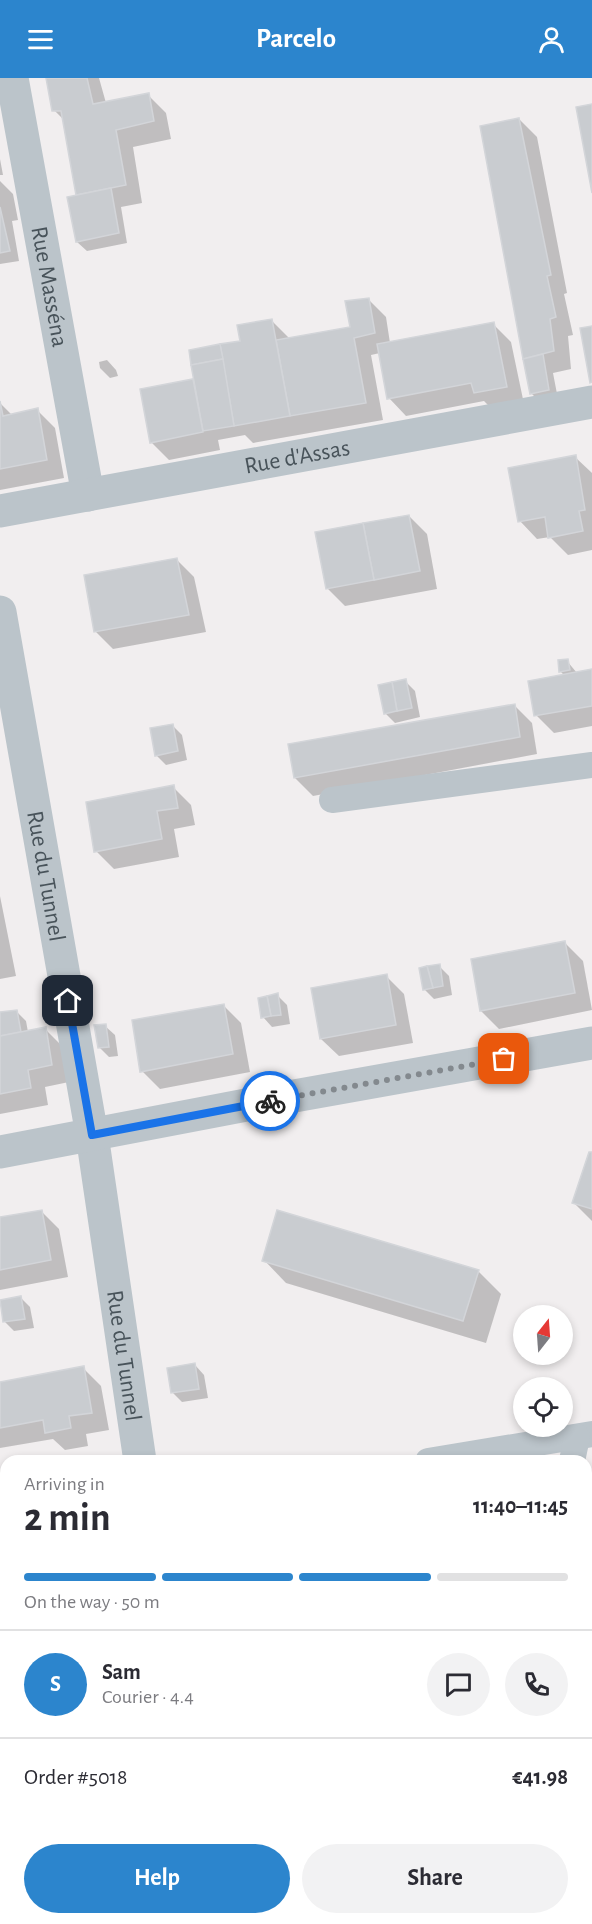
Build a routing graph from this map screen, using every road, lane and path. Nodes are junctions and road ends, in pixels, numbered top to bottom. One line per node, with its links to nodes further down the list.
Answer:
1 (12, 78): 3 (street, Rue Masséna)
2 (592, 402): 3 (street, Rue d'Assas)
3 (88, 495): 4 (street, Rue d'Assas)
4 (0, 511)
5 (0, 612): 9 (street, Rue du Tunnel)
6 (592, 765): 7 (lane)
7 (332, 800)
8 (592, 1043): 9 (street)
9 (92, 1135): 10 (street); 12 (street, Rue du Tunnel)
10 (0, 1152)
11 (580, 1444): 13 (lane)
12 (139, 1455)
13 (482, 1455)

